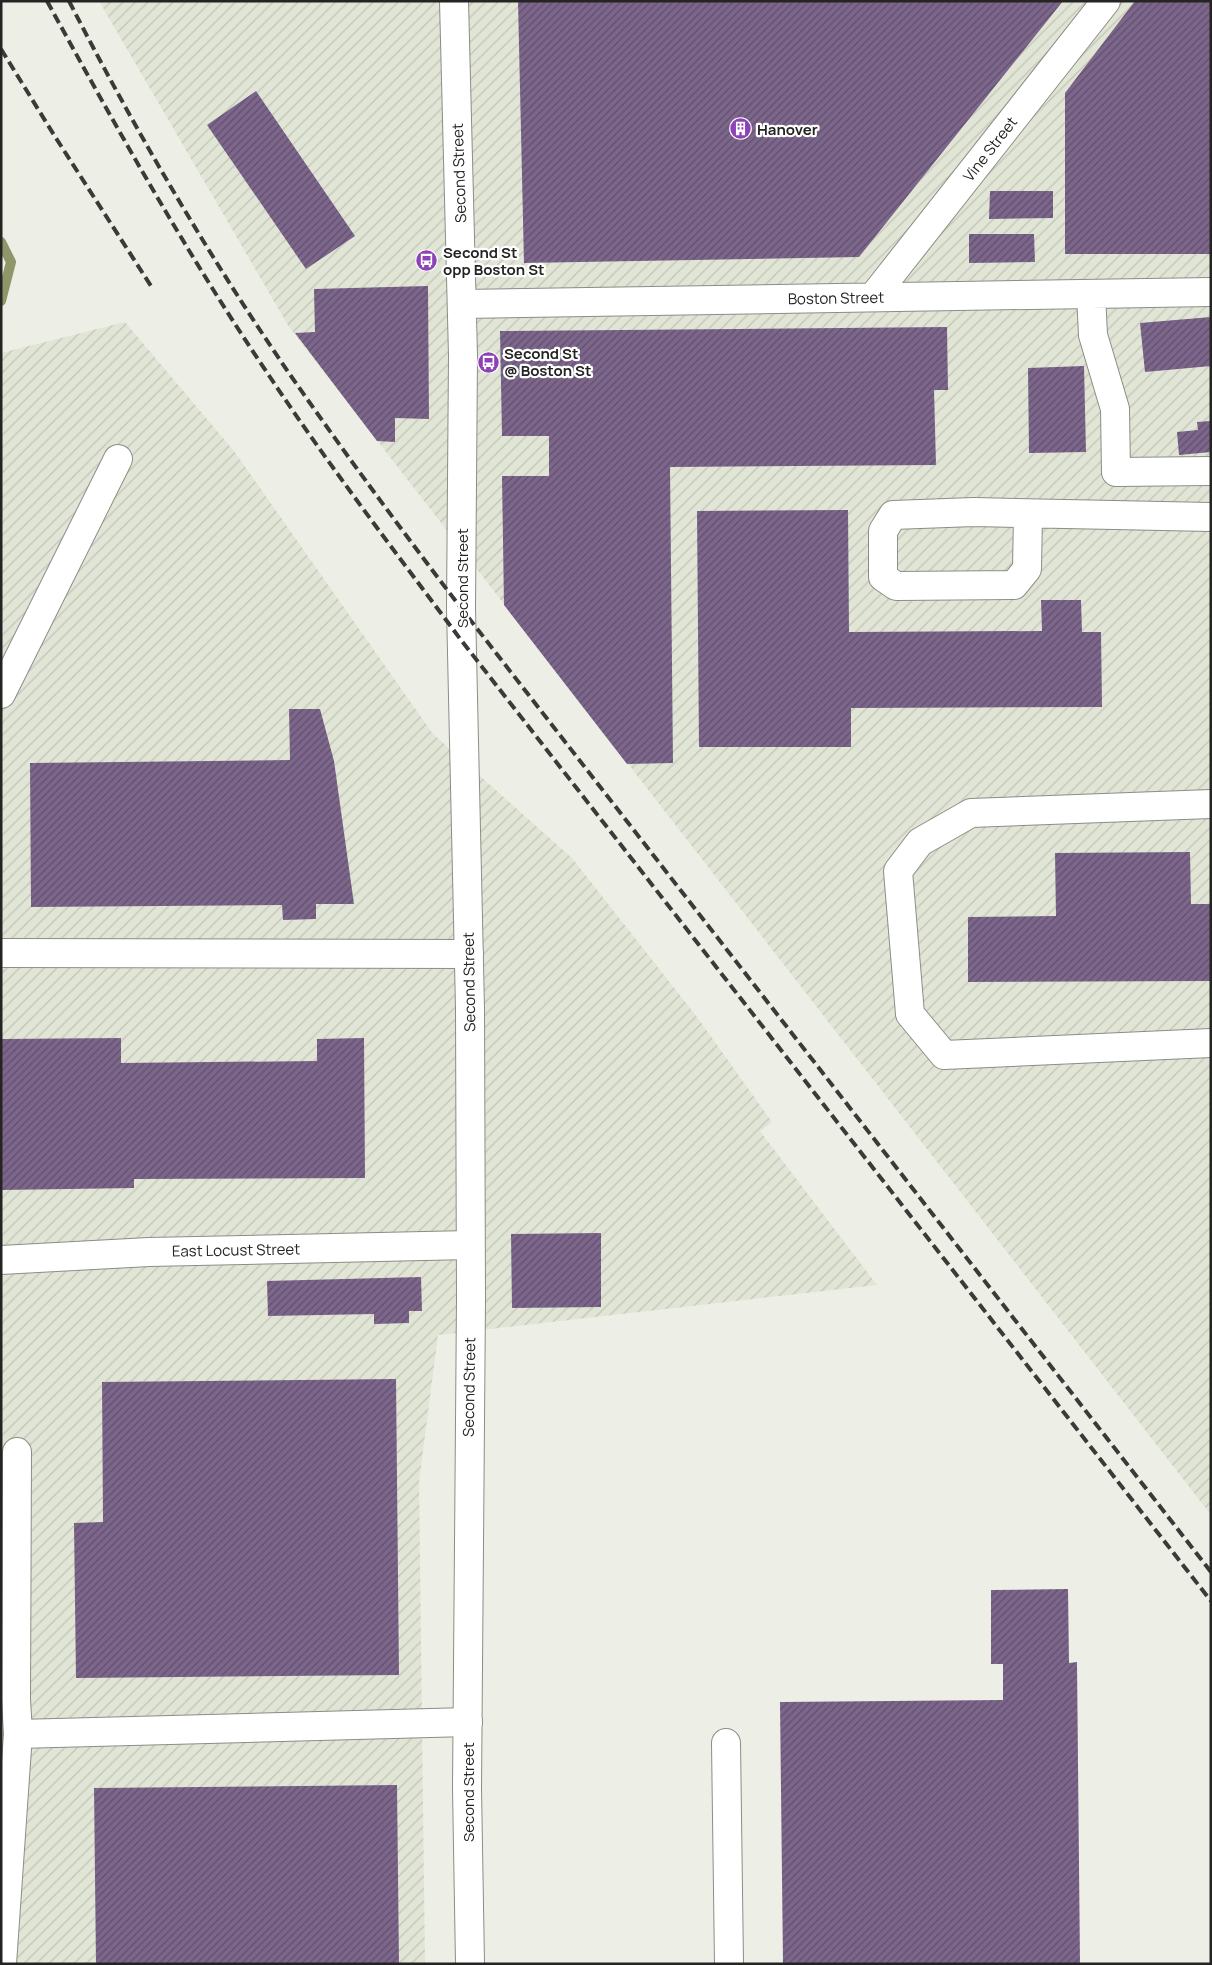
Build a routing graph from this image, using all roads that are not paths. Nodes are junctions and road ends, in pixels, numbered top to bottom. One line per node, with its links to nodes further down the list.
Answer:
1 (454, 1): 6 (main road, Second Street)
2 (1106, 1): 5 (main road, Vine Street)
3 (1211, 292): 4 (main road, Boston Street)
4 (1091, 294): 5 (main road, Boston Street); 8 (main road)
5 (873, 297): 6 (main road, Boston Street)
6 (462, 304): 14 (main road, Second Street)
7 (118, 459): 11 (main road)
8 (1211, 471)
9 (1028, 514): 9 (main road); 10 (main road)
10 (1211, 517)
11 (1, 694)
12 (1211, 804): 15 (main road)
13 (1, 953): 14 (main road)
14 (469, 954): 16 (main road, Second Street)
15 (1211, 1043)
16 (470, 1245): 17 (main road, East Locust Street); 19 (main road, Second Street)
17 (1, 1260)
18 (17, 1452): 20 (main road)
19 (468, 1722): 20 (main road); 23 (main road, Second Street)
20 (18, 1734): 22 (main road)
21 (726, 1743): 24 (main road)
22 (2, 1964)
23 (470, 1964)
24 (730, 1964)

